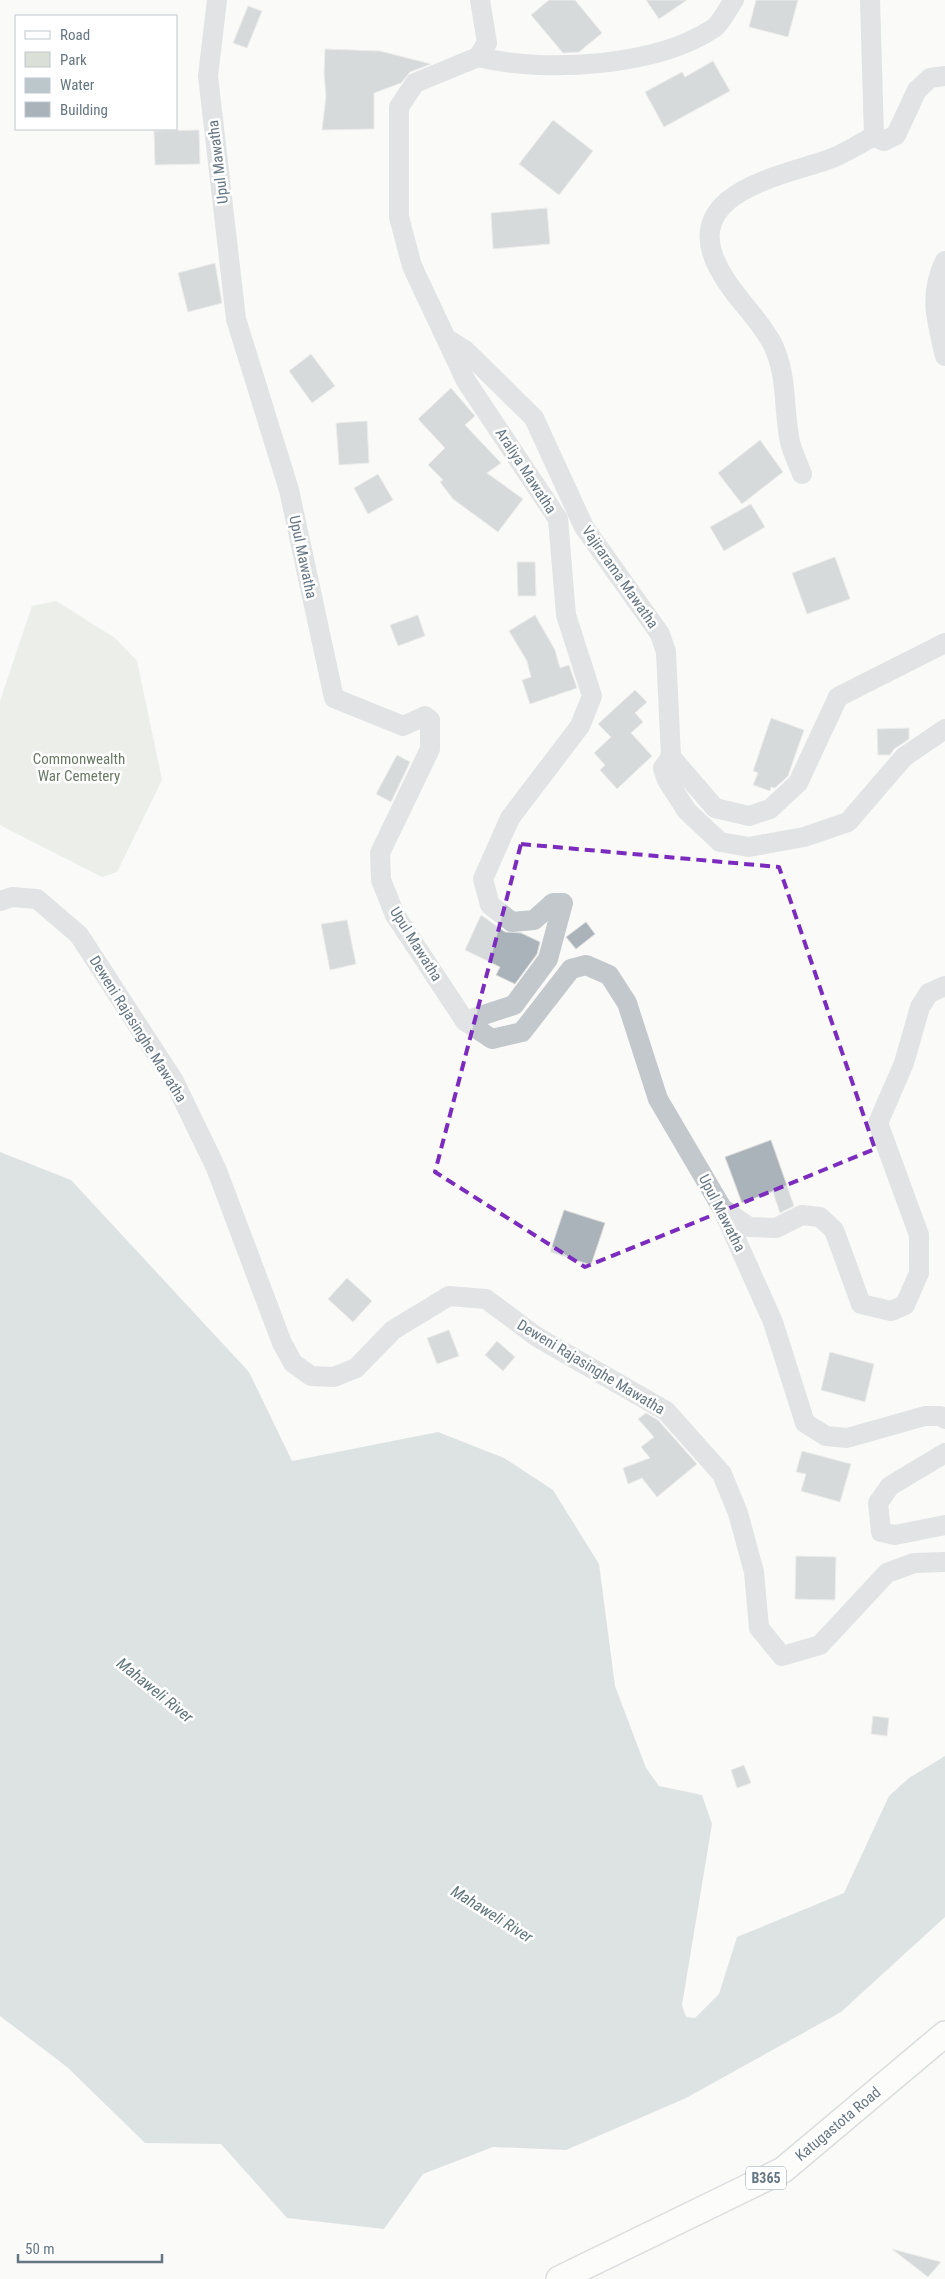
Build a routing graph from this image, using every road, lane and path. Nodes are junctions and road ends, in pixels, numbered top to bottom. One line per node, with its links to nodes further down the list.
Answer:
1 (217, 0): 17 (street, Upul Mawatha)
2 (480, 0): 5 (street)
3 (734, 0): 5 (street)
4 (870, 0): 7 (street)
5 (478, 58): 9 (street, Araliya Mawatha)
6 (945, 76): 7 (street)
7 (874, 136): 11 (street)
8 (945, 261): 10 (street)
9 (446, 338): 14 (street, Vajirarama Mawatha); 17 (street, Araliya Mawatha)
10 (945, 356)
11 (802, 474)
12 (945, 643): 14 (street)
13 (945, 729): 14 (street, Vajirarama Mawatha)
14 (671, 757)
15 (0, 901): 22 (street, Deweni Rajasinghe Mawatha)
16 (945, 986): 18 (street)
17 (464, 1021): 18 (street, Upul Mawatha)
18 (722, 1208): 19 (street, Upul Mawatha)
19 (945, 1419)
20 (945, 1453): 21 (street)
21 (945, 1525)
22 (945, 1562)
23 (945, 2034): 24 (main road, Katugastota Road / B365)
24 (580, 2274): 25 (main road, Katugastota Road / B365)
25 (559, 2279)

